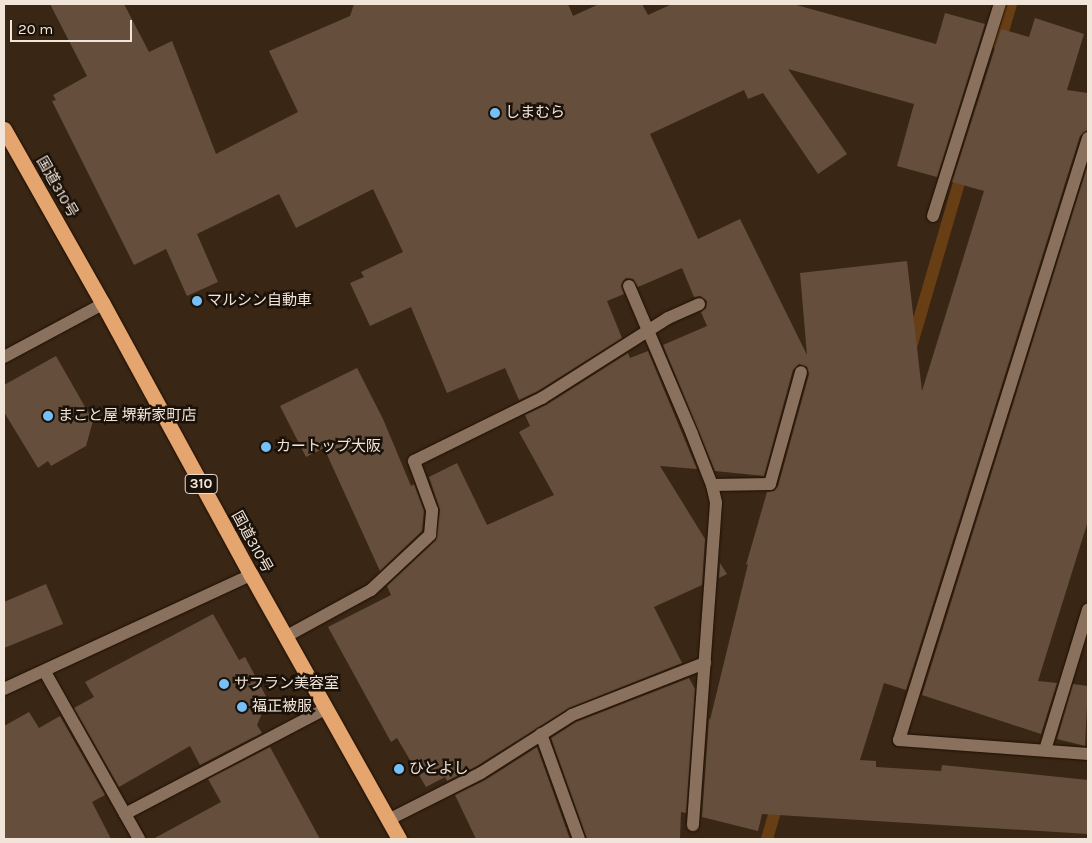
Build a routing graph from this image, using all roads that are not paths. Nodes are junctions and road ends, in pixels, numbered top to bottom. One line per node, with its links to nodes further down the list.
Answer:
1 (1000, 4): 4 (street)
2 (4, 129): 6 (highway, 国道310号 / 310)
3 (1088, 138): 20 (street)
4 (933, 216)
5 (629, 286): 8 (street)
6 (103, 304): 9 (street); 12 (highway, 国道310号 / 310)
7 (698, 304): 8 (street)
8 (648, 332): 11 (street); 14 (street)
9 (4, 357)
10 (801, 372): 11 (street)
11 (712, 485): 15 (street)
12 (251, 575): 14 (highway, 国道310号 / 310); 16 (street)
13 (1088, 609): 20 (street)
14 (285, 637): 18 (highway, 国道310号 / 310)
15 (705, 663): 19 (street); 24 (street)
16 (45, 672): 17 (street); 22 (street)
17 (4, 689)
18 (324, 709): 22 (street); 23 (highway, 国道310号 / 310)
19 (542, 734): 23 (street); 27 (street)
20 (1045, 750): 21 (street)
21 (1088, 754)
22 (125, 814): 25 (street)
23 (388, 820): 26 (highway, 国道310号 / 310)
24 (693, 825)
25 (139, 839)
26 (398, 839)
27 (579, 839)

